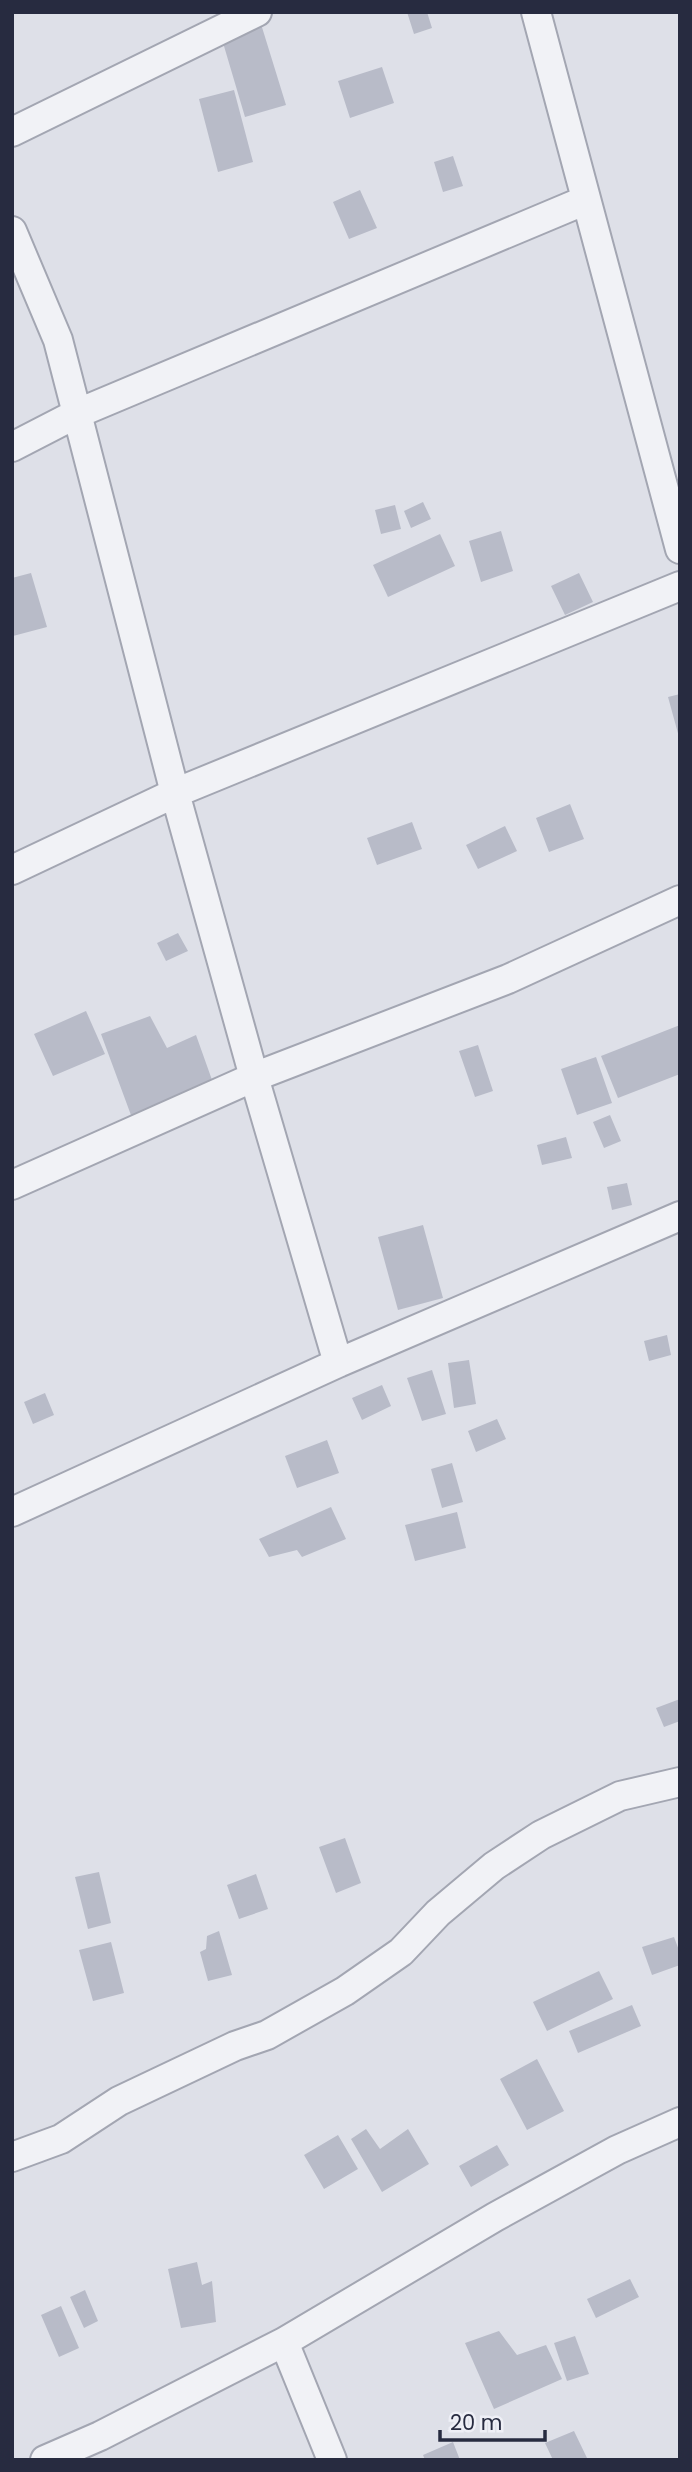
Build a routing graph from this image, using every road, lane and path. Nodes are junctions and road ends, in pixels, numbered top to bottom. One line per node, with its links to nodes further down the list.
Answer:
1 (257, 12): 3 (street)
2 (536, 12): 4 (street)
3 (12, 132)
4 (586, 200): 6 (street); 8 (street)
5 (12, 231): 6 (street)
6 (76, 414): 7 (street); 10 (street)
7 (12, 447)
8 (680, 550)
9 (680, 586): 10 (street)
10 (175, 793): 11 (street); 13 (street)
11 (12, 870)
12 (680, 900): 13 (street)
13 (254, 1077): 14 (street); 16 (street)
14 (12, 1185)
15 (680, 1216): 16 (street)
16 (338, 1363): 17 (street)
17 (12, 1512)
18 (680, 1782): 20 (street)
19 (680, 2122): 21 (street)
20 (12, 2157)
21 (284, 2342): 22 (street); 23 (street)
22 (45, 2460)
23 (332, 2460)

